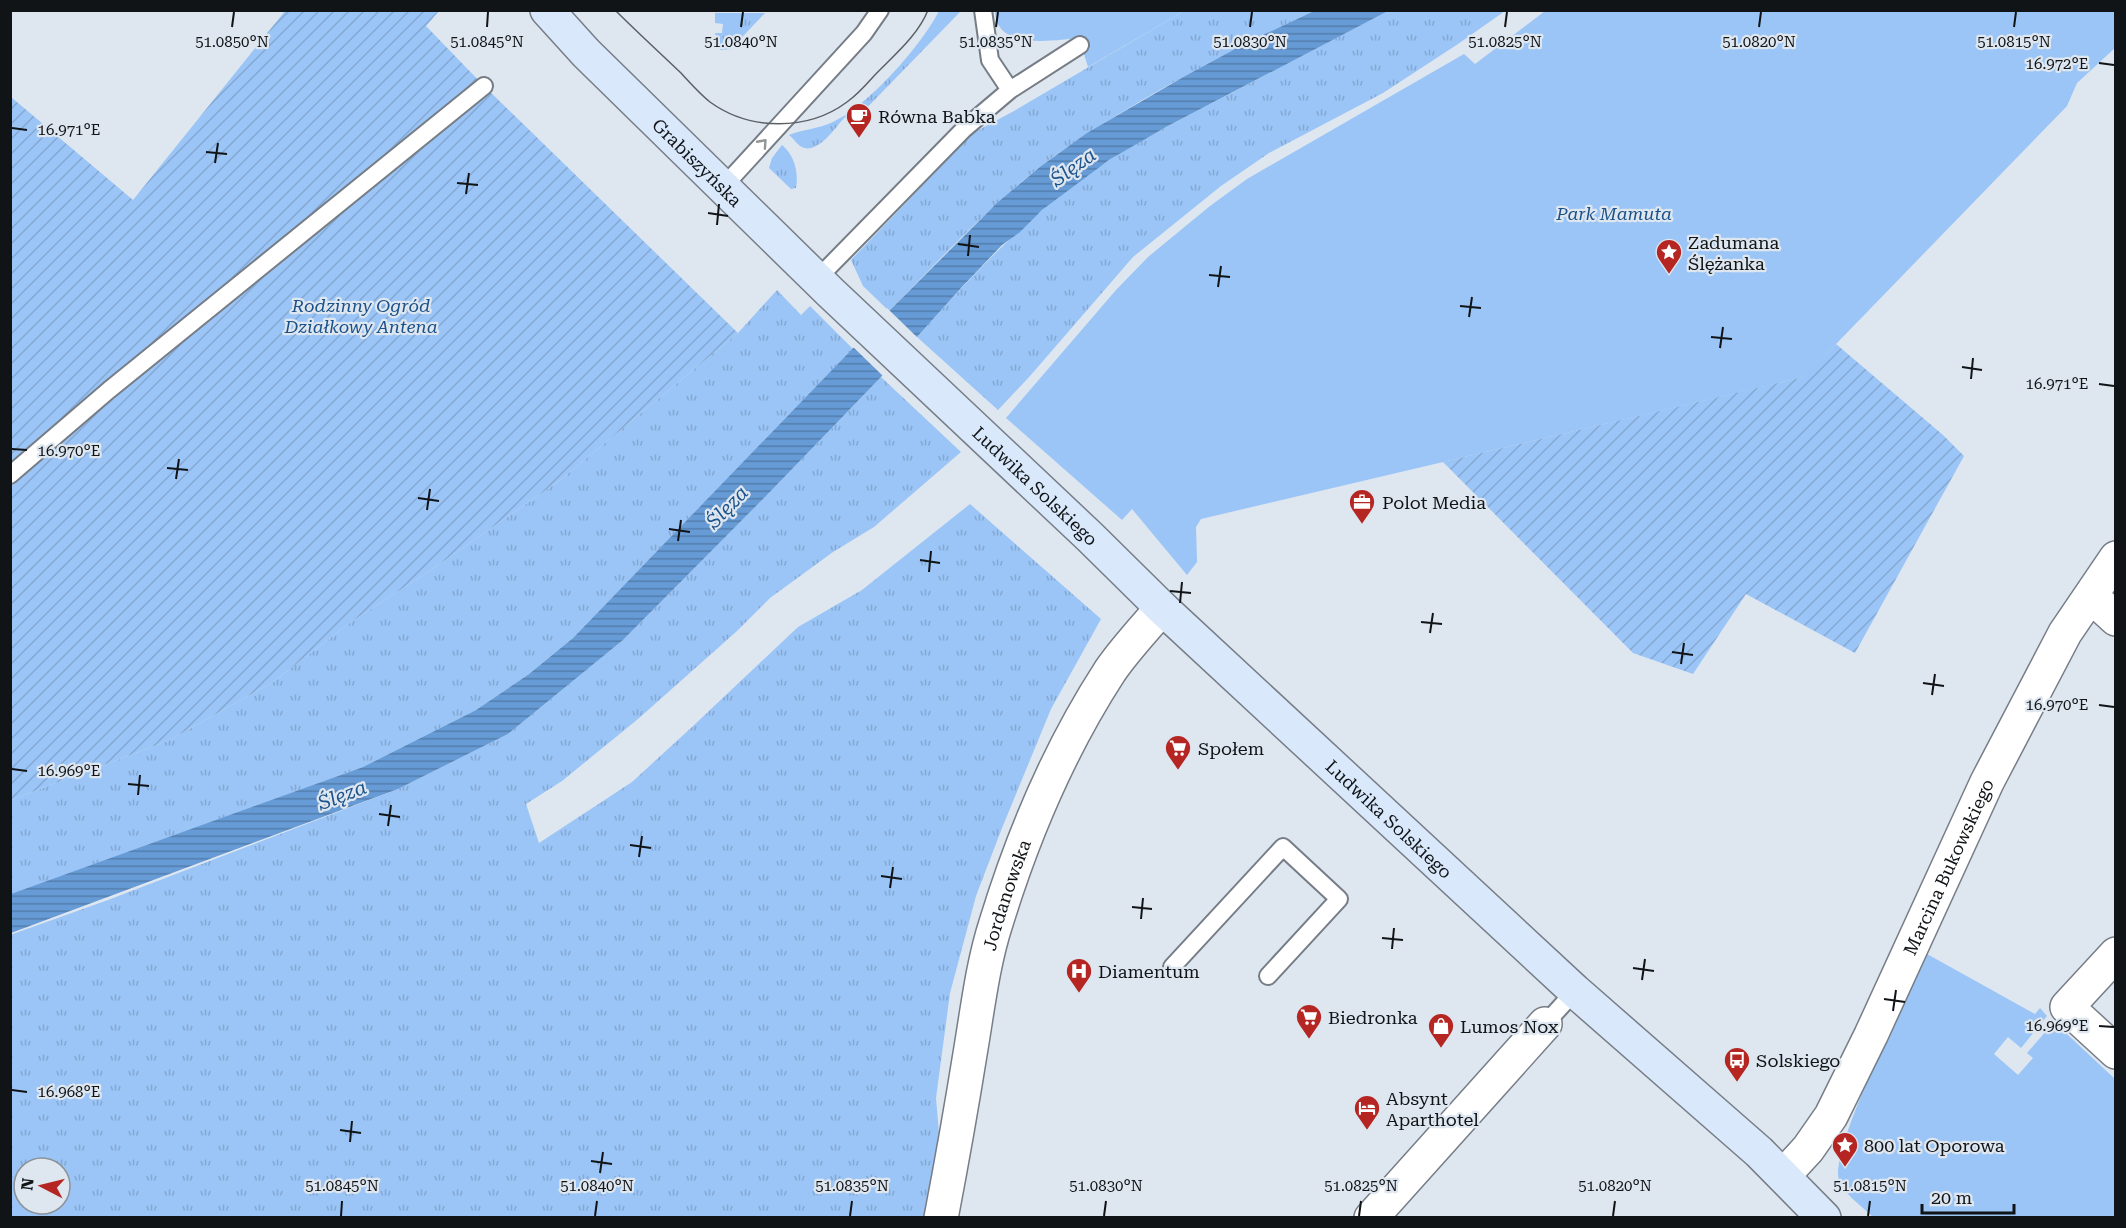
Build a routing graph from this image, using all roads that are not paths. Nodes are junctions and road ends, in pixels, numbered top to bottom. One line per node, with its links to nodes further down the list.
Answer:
1 (547, 10): 7 (main road, Grabiszyńska)
2 (880, 10): 7 (lane, one-way to 2)
3 (983, 10): 6 (lane)
4 (1080, 45): 6 (lane)
5 (484, 86): 10 (lane)
6 (1010, 90): 8 (lane)
7 (724, 186): 8 (main road, Grabiszyńska)
8 (816, 279): 9 (main road, Grabiszyńska)
9 (852, 312): 13 (main road, Ludwika Solskiego)
10 (10, 475)
11 (2115, 558): 12 (street, Marcina Bukowskiego)
12 (2091, 596): 14 (street); 21 (street, Marcina Bukowskiego)
13 (1162, 608): 18 (main road, Ludwika Solskiego); 22 (street, Jordanowska)
14 (2115, 619)
15 (2115, 954): 20 (street)
16 (1172, 967): 17 (lane)
17 (1268, 976)
18 (1575, 991): 19 (lane); 21 (main road, Ludwika Solskiego)
19 (1545, 1024): 23 (street)
20 (2115, 1052)
21 (1784, 1176): 24 (main road, Ludwika Solskiego)
22 (941, 1218)
23 (1371, 1218)
24 (1824, 1218)

